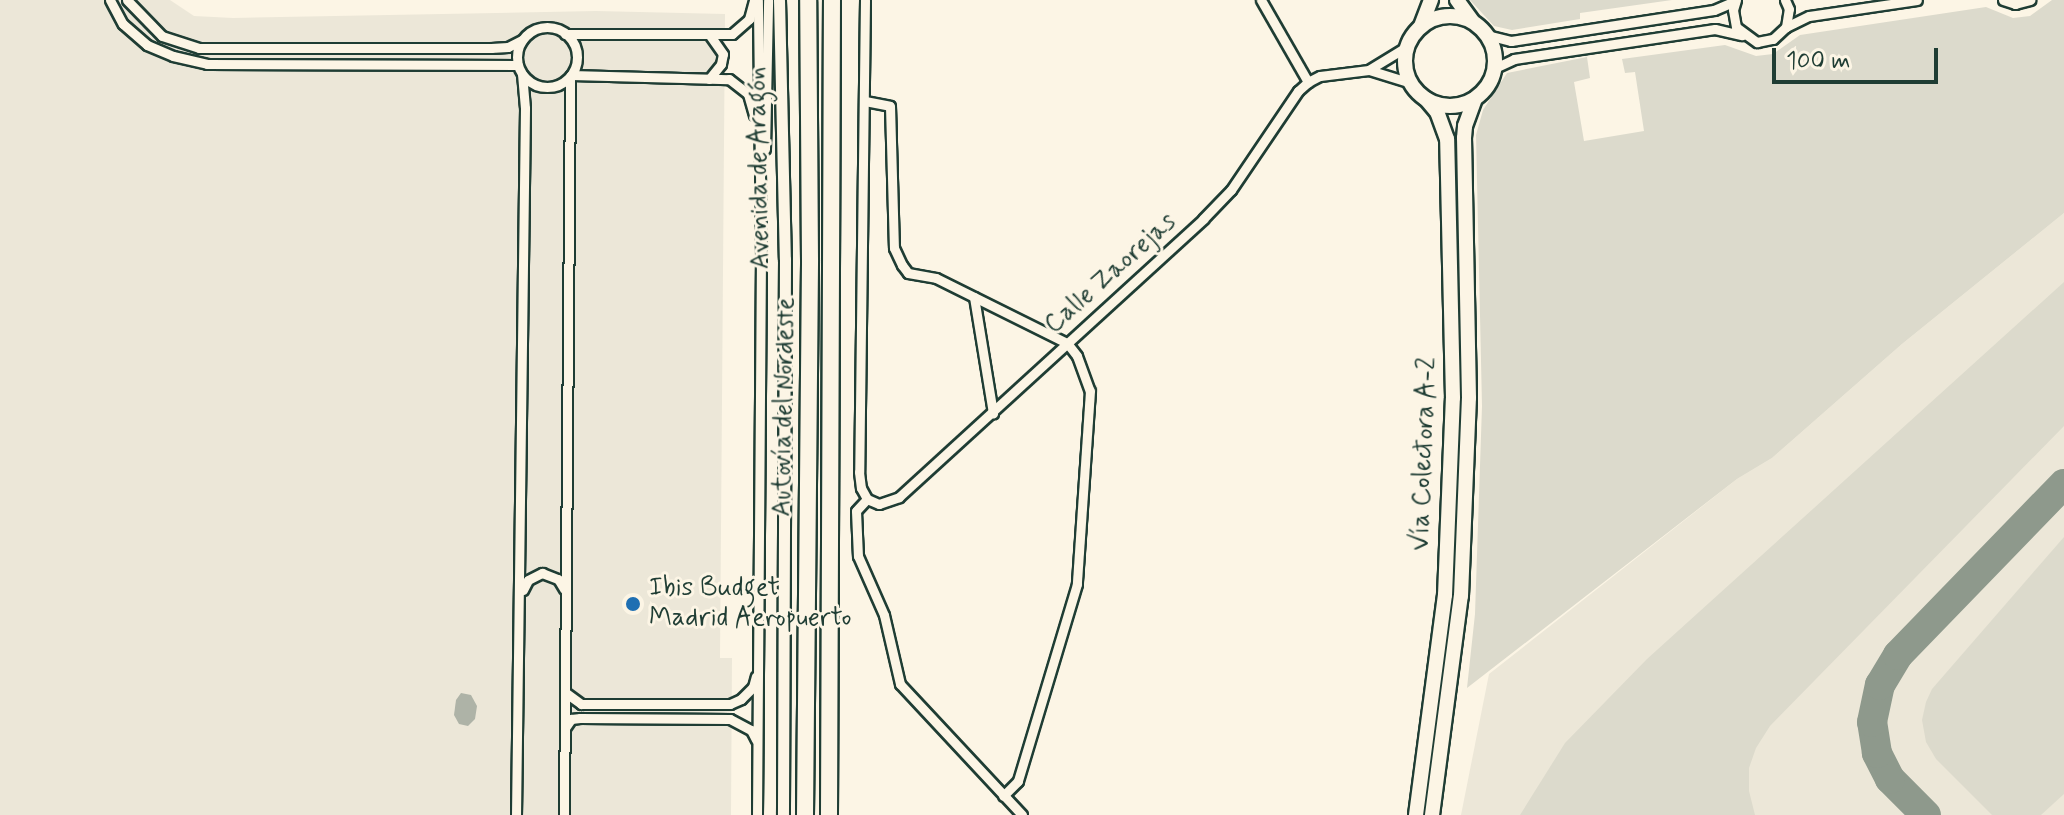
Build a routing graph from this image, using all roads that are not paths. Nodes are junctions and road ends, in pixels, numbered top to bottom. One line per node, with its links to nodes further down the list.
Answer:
1 (110, 0): 27 (street)
2 (127, 0): 24 (street)
3 (756, 0): 21 (street); 36 (street)
4 (768, 0): 37 (street)
5 (779, 0): 52 (street, Avenida de Aragón)
6 (808, 0): 53 (highway, Autovía del Nordeste)
7 (832, 0): 54 (highway, Autovía del Nordeste)
8 (865, 0): 35 (street)
9 (1261, 0): 31 (street)
10 (1431, 0): 18 (main road)
11 (1457, 0): 17 (main road)
12 (1785, 0): 19 (street)
13 (1917, 0): 19 (street)
14 (2003, 0): 15 (street)
15 (2030, 0)
16 (1736, 1): 22 (street); 23 (street)
17 (1472, 22): 18 (main road); 22 (main road)
18 (1421, 27): 25 (main road)
19 (1786, 27): 23 (street)
20 (565, 34): 21 (street); 24 (street); 29 (street)
21 (709, 34): 30 (street)
22 (1487, 35): 26 (main road)
23 (1742, 35): 26 (street)
24 (522, 40): 27 (street)
25 (1408, 46): 28 (street); 32 (main road)
26 (1495, 68): 34 (main road)
27 (520, 69): 29 (street); 43 (street)
28 (1369, 70): 31 (street); 32 (street)
29 (570, 76): 30 (street); 42 (street)
30 (709, 79): 36 (street)
31 (1308, 82): 39 (street, Calle Zaorejas)
32 (1411, 83): 33 (main road)
33 (1426, 99): 34 (main road); 56 (main road, Vía Colectora A-2)
34 (1475, 99): 57 (main road, Vía Colectora A-2)
35 (865, 101): 38 (street); 41 (street)
36 (760, 174): 37 (street)
37 (761, 255): 44 (street)
38 (974, 297): 39 (street); 40 (street)
39 (1067, 343): 40 (street, Calle Zaorejas); 48 (street)
40 (993, 413): 41 (street, Calle Zaorejas)
41 (867, 499): 48 (street)
42 (564, 589): 43 (street); 45 (street)
43 (521, 593): 49 (street)
44 (758, 665): 45 (street); 47 (street)
45 (566, 693): 46 (street)
46 (565, 728): 47 (street); 50 (street)
47 (758, 743): 51 (street)
48 (1003, 796): 55 (street)
49 (516, 815)
50 (564, 815)
51 (757, 815)
52 (783, 815)
53 (805, 815)
54 (829, 815)
55 (1022, 815)
56 (1416, 815)
57 (1432, 815)

